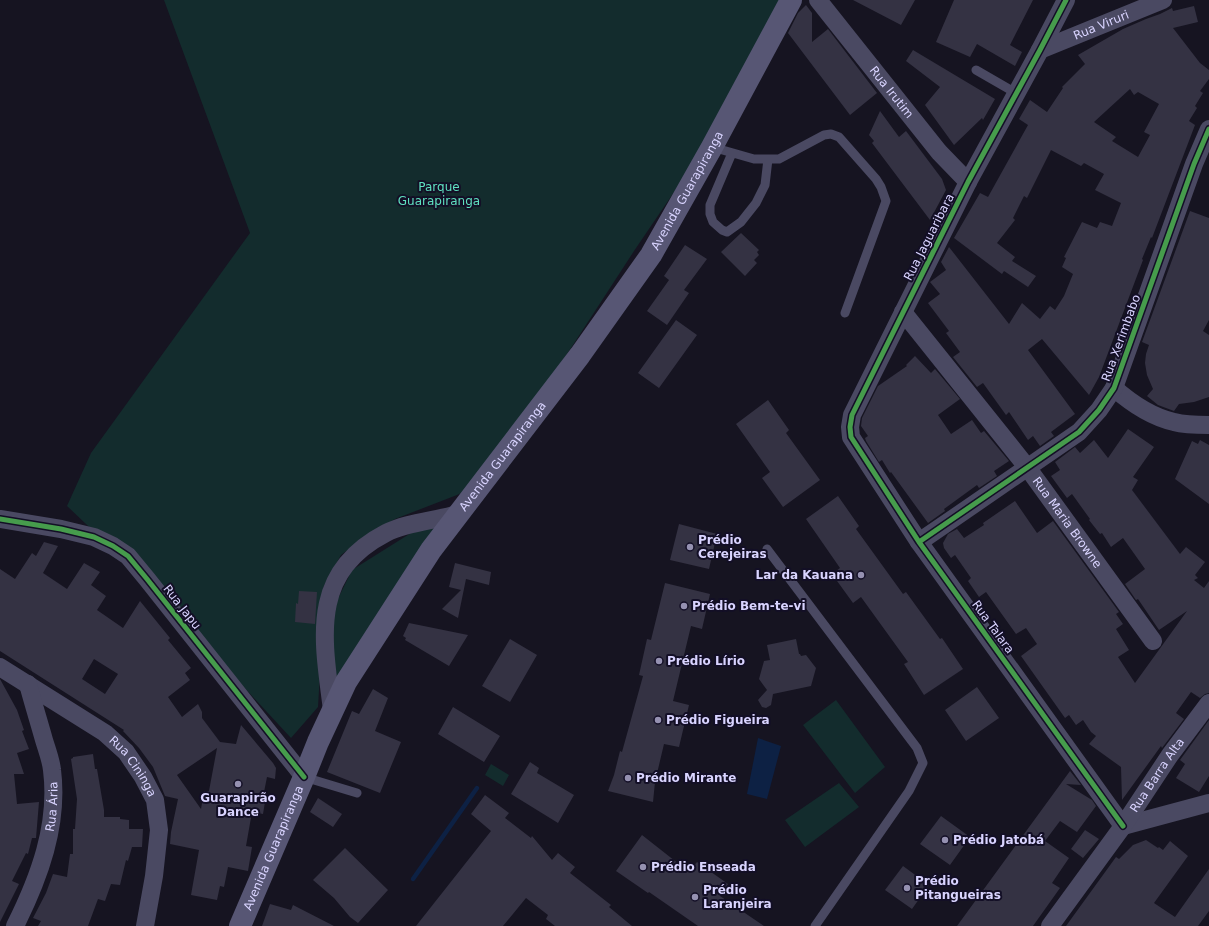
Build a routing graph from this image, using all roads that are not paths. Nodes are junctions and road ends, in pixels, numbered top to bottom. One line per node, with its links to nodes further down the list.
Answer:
1 (791, 0): 9 (main road, Avenida Guarapiranga)
2 (818, 0): 12 (street, Rua Irutim)
3 (1066, 0): 5 (street, Rua Jaguaribara)
4 (1163, 0): 5 (street, Rua Viruri)
5 (1040, 50): 7 (street, Rua Jaguaribara)
6 (976, 70): 7 (lane)
7 (1016, 93): 12 (street, Rua Jaguaribara)
8 (1209, 129): 15 (street, Rua Xerimbabo)
9 (712, 147): 10 (lane); 19 (main road, Avenida Guarapiranga)
10 (732, 153): 11 (lane); 11 (lane)
11 (768, 159): 14 (lane)
12 (968, 182): 13 (street, Rua Jaguaribara)
13 (903, 312): 17 (street, Rua Jaguaribara); 18 (street, Rua Maria Browne)
14 (845, 313)
15 (1114, 388): 16 (street); 18 (street, Rua Xerimbabo)
16 (1209, 425)
17 (851, 438): 21 (street, Rua Talara)
18 (1027, 467): 21 (street, Rua Xerimbabo); 23 (street, Rua Maria Browne)
19 (457, 514): 27 (main road, Avenida Guarapiranga); 27 (street)
20 (0, 519): 28 (street, Rua Japu)
21 (919, 542): 31 (street, Rua Talara)
22 (767, 549): 35 (lane)
23 (1153, 641)
24 (0, 667): 25 (street, Rua Cininga)
25 (28, 684): 32 (street, Rua Ária); 33 (street, Rua Cininga)
26 (1209, 703): 31 (street, Rua Barra Alta)
27 (332, 710): 28 (main road, Avenida Guarapiranga)
28 (304, 777): 29 (lane); 34 (main road, Avenida Guarapiranga)
29 (357, 793)
30 (1209, 803): 31 (street)
31 (1123, 826): 36 (street, Rua Barra Alta)
32 (15, 926)
33 (145, 926)
34 (240, 926)
35 (815, 926)
36 (1050, 926)

